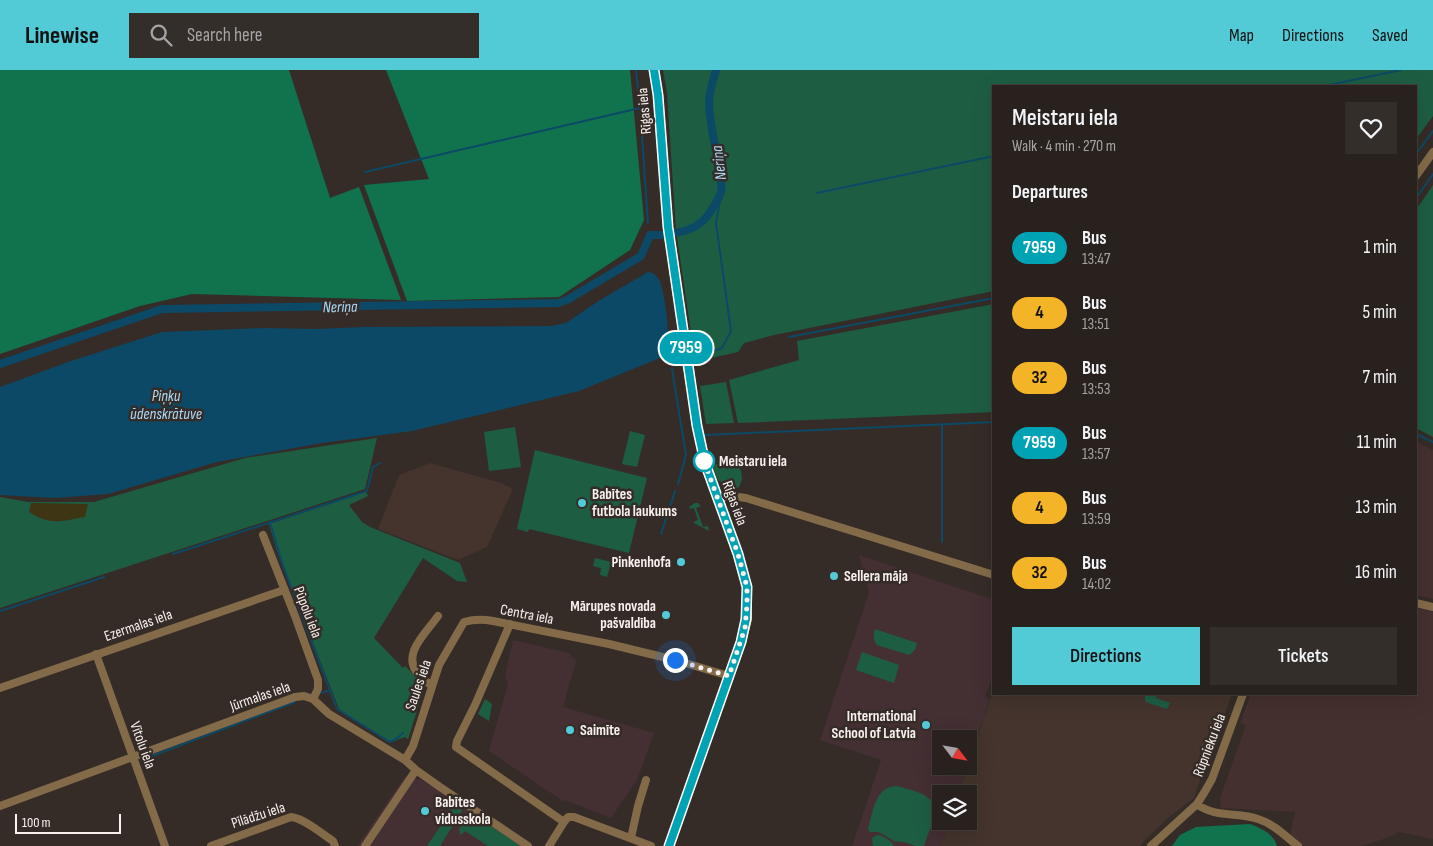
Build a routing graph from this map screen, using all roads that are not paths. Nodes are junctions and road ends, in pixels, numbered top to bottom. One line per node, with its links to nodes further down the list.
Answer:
1 (654, 70): 4 (main road, Rīgas iela)
2 (1433, 152): 3 (street)
3 (1417, 175)
4 (718, 498): 6 (street); 14 (main road, Rīgas iela)
5 (264, 535): 7 (street, Pūpolu iela)
6 (992, 574)
7 (284, 590): 13 (street, Ezermalas iela); 18 (street, Pūpolu iela)
8 (1417, 604): 9 (street)
9 (1433, 607)
10 (438, 616): 15 (street)
11 (464, 622): 12 (street, Centra iela); 15 (street, Saules iela)
12 (510, 624): 14 (street, Centra iela); 25 (street)
13 (96, 654): 16 (street, Ezermalas iela); 19 (street, Vītolu iela)
14 (729, 676): 34 (main road, Rīgas iela)
15 (431, 685): 20 (street, Saules iela)
16 (0, 688)
17 (1243, 695): 23 (street, Rūpnieku iela)
18 (313, 699): 19 (street, Jūrmalas iela); 20 (street, Jūrmalas iela)
19 (133, 756): 24 (street, Jūrmalas iela); 28 (street, Vītolu iela)
20 (405, 760): 21 (street, Jūrmalas iela)
21 (416, 770): 30 (street); 31 (street, Jūrmalas iela)
22 (646, 780): 26 (street)
23 (1197, 804): 35 (street, Rūpnieku iela); 36 (street)
24 (0, 806)
25 (564, 822): 26 (street); 32 (street)
26 (631, 838): 33 (street)
27 (335, 845): 29 (street, Pīlādžu iela)
28 (165, 846)
29 (211, 846)
30 (365, 846)
31 (528, 846)
32 (549, 846)
33 (650, 846)
34 (669, 846)
35 (1151, 846)
36 (1298, 846)

